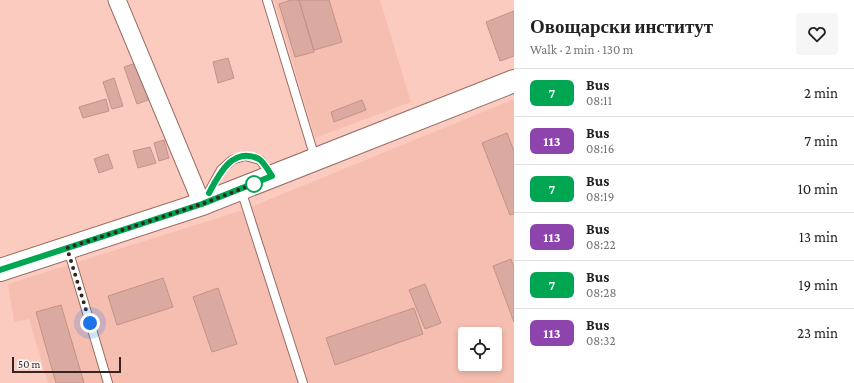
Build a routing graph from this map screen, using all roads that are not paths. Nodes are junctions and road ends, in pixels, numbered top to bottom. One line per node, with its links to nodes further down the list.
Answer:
1 (117, 0): 7 (street)
2 (267, 0): 4 (lane)
3 (514, 81): 4 (street)
4 (315, 159): 5 (street)
5 (272, 176): 6 (street); 7 (lane)
6 (241, 189): 7 (street); 11 (lane)
7 (202, 204): 8 (street)
8 (67, 248): 9 (street); 10 (lane)
9 (0, 270)
10 (108, 383)
11 (303, 383)

